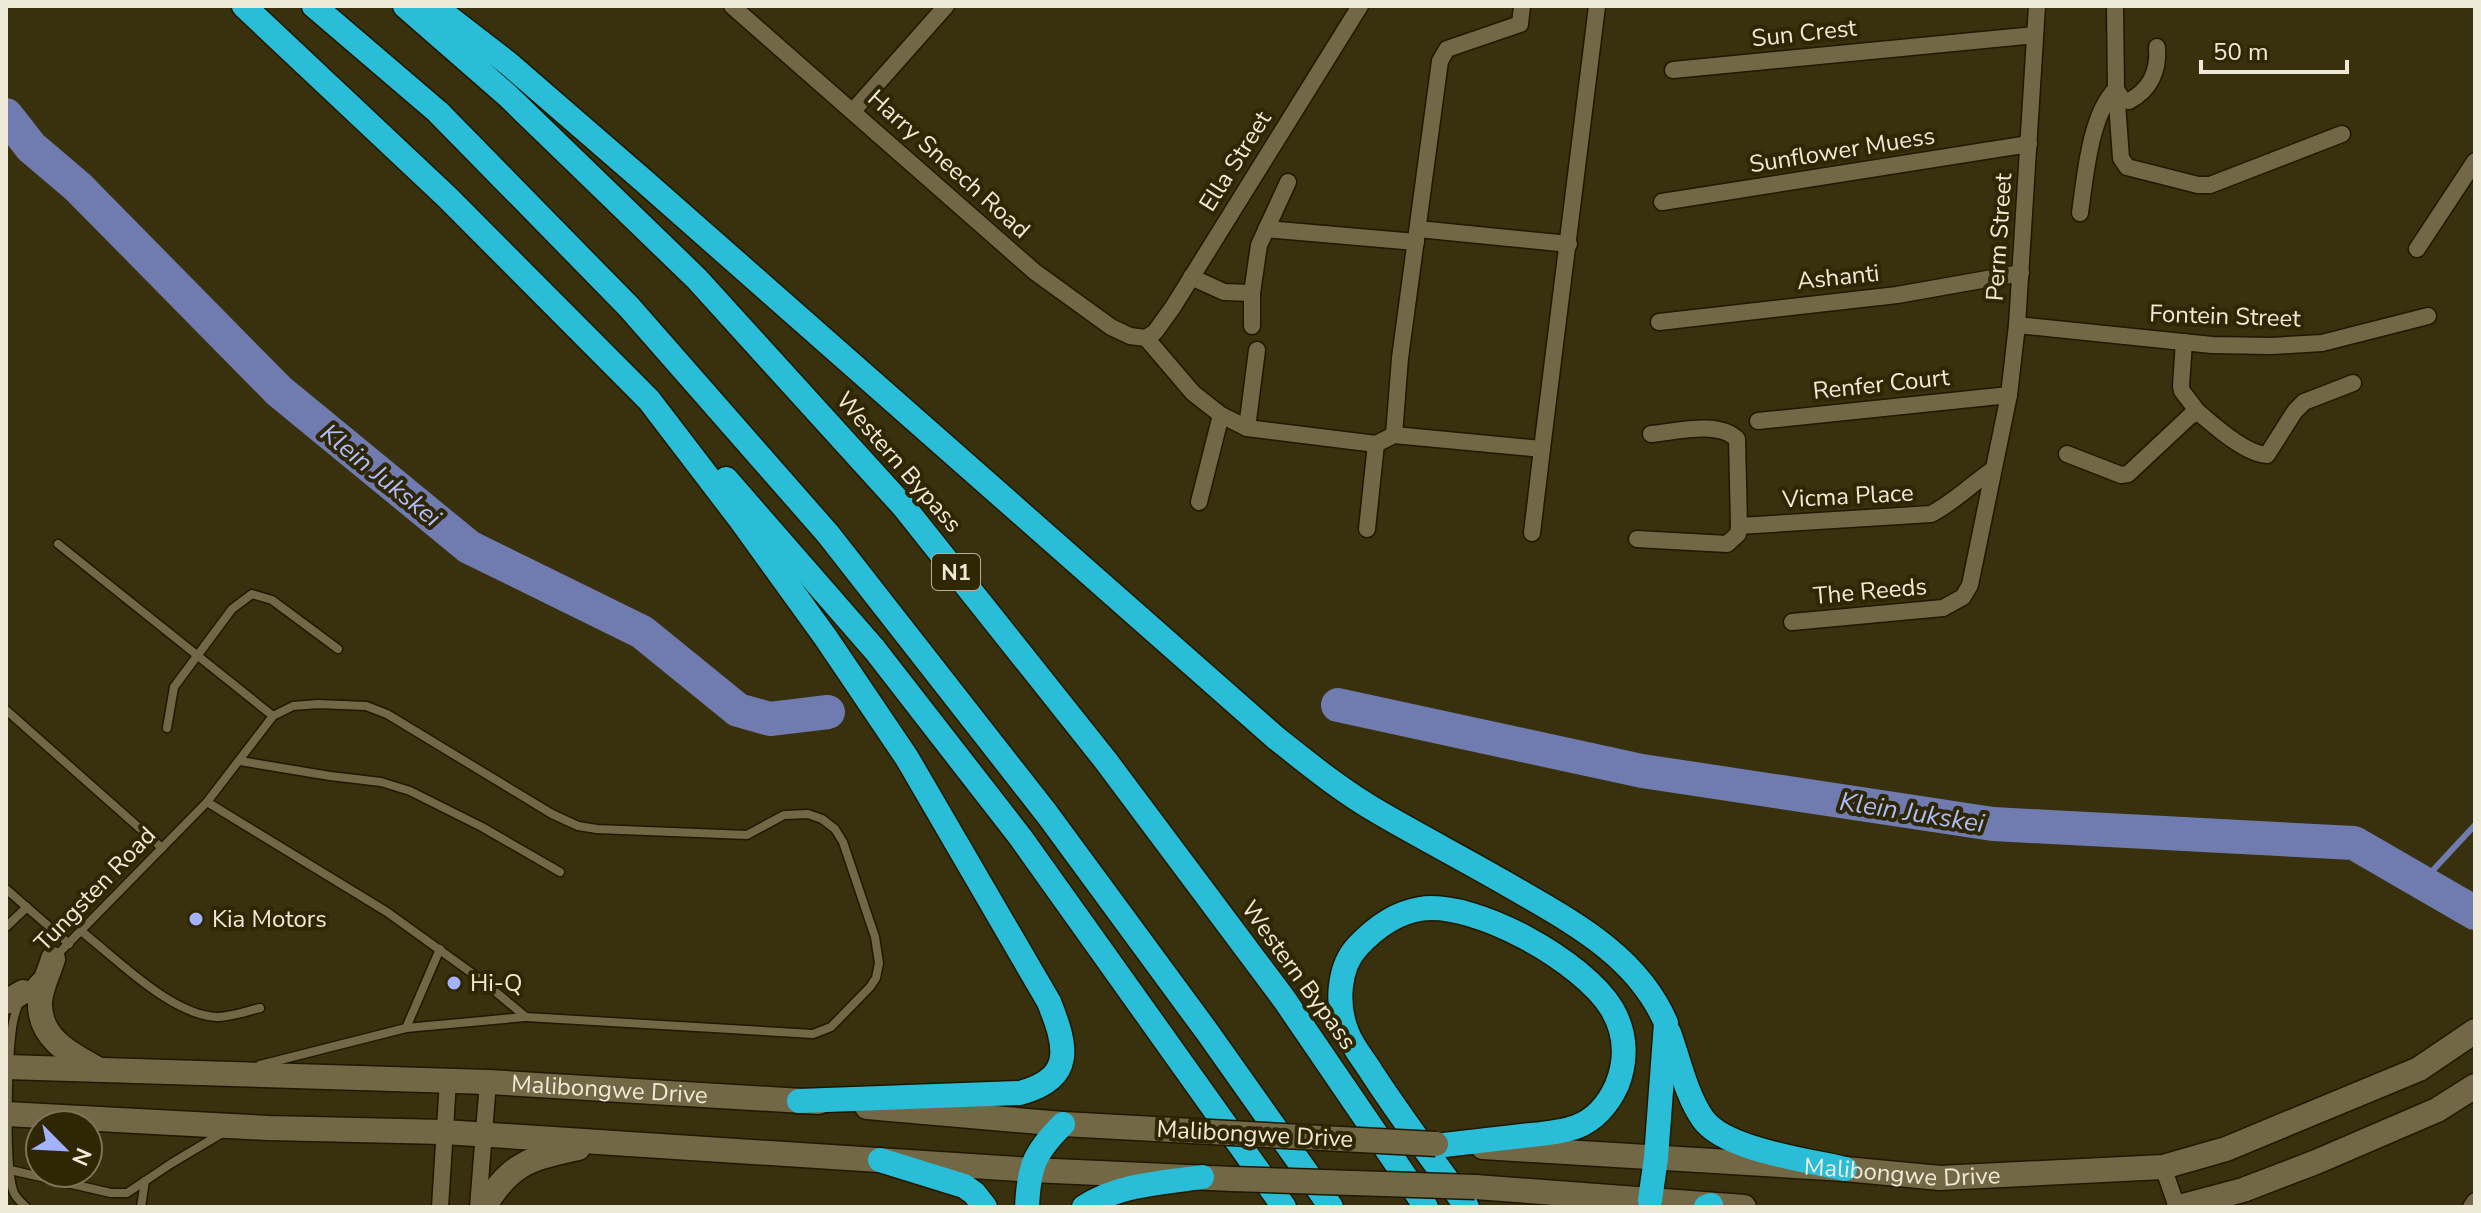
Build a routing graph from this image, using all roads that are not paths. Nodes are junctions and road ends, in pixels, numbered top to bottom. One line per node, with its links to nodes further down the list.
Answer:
1 (244, 6): 39 (highway)
2 (314, 6): 114 (highway)
3 (405, 6): 115 (highway, Western Bypass / N1)
4 (434, 6): 75 (highway)
5 (732, 6): 16 (street, Harry Sneech Road)
6 (946, 6): 16 (street)
7 (1360, 6): 28 (street, Ella Street)
8 (1522, 6): 24 (street)
9 (1597, 6): 25 (street)
10 (2037, 6): 12 (street, Perm Street)
11 (2115, 6): 15 (street)
12 (2035, 35): 14 (street, Sun Crest); 18 (street, Perm Street)
13 (2157, 47): 15 (street)
14 (1673, 70)
15 (2116, 89): 17 (street); 22 (street)
16 (853, 111): 34 (street, Harry Sneech Road)
17 (2342, 134)
18 (2029, 144): 21 (street, Sunflower Muess); 27 (street, Perm Street)
19 (2475, 161): 26 (street)
20 (1288, 182): 23 (street)
21 (1662, 202)
22 (2080, 213)
23 (1266, 229): 24 (street); 29 (street)
24 (1417, 236): 25 (street); 45 (street)
25 (1569, 244): 47 (street)
26 (2417, 249)
27 (2021, 273): 31 (street, Ashanti); 32 (street, Perm Street)
28 (1191, 277): 29 (street); 34 (street, Ella Street)
29 (1252, 293): 33 (street)
30 (2428, 316): 35 (street, Fontein Street)
31 (1659, 322)
32 (2017, 325): 35 (street, Fontein Street); 38 (street, Perm Street)
33 (1252, 326)
34 (1146, 338): 41 (street)
35 (2184, 342): 40 (street)
36 (1257, 350): 43 (street)
37 (2353, 383): 40 (street)
38 (2009, 395): 42 (street, Renfer Court); 49 (street, Perm Street)
39 (649, 400): 84 (highway); 113 (highway)
40 (2198, 412): 48 (street)
41 (1221, 415): 43 (street); 50 (street)
42 (1758, 421)
43 (1247, 428): 46 (street)
44 (1651, 434): 51 (street)
45 (1394, 435): 46 (street); 47 (street)
46 (1376, 444): 52 (street)
47 (1542, 449): 53 (street)
48 (2067, 454)
49 (1992, 470): 51 (street, Vicma Place); 56 (street, The Reeds)
50 (1199, 502)
51 (1739, 526): 54 (street, Vicma Place)
52 (1367, 529)
53 (1532, 533)
54 (1637, 539)
55 (58, 544): 58 (lane)
56 (1792, 622)
57 (338, 649): 58 (lane)
58 (196, 655): 60 (lane); 61 (lane)
59 (6, 710): 64 (lane)
60 (273, 716): 62 (lane, Tungsten Road); 74 (lane)
61 (167, 728)
62 (240, 761): 63 (lane, Tungsten Road); 65 (lane)
63 (207, 802): 64 (lane, Tungsten Road); 70 (lane)
64 (162, 848): 69 (lane, Tungsten Road)
65 (560, 872)
66 (6, 889): 67 (lane)
67 (27, 907): 68 (lane); 71 (lane)
68 (6, 927)
69 (81, 931): 71 (lane, Tungsten Road); 73 (lane)
70 (440, 949): 74 (lane); 76 (lane)
71 (61, 951): 72 (lane, Tungsten Road); 79 (main road)
72 (14, 997): 78 (lane, Tungsten Road)
73 (260, 1008)
74 (526, 1017): 76 (lane)
75 (1666, 1023): 92 (highway); 97 (highway)
76 (406, 1028): 80 (lane)
77 (2475, 1031): 95 (main road, Malibongwe Drive)
78 (8, 1067): 79 (main road, Malibongwe Drive); 85 (lane, Tungsten Road)
79 (101, 1070): 80 (main road, Malibongwe Drive)
80 (228, 1074): 81 (main road, Malibongwe Drive)
81 (448, 1081): 82 (main road, Malibongwe Drive); 88 (street)
82 (488, 1082): 84 (main road, Malibongwe Drive); 89 (street)
83 (2475, 1086): 94 (main road)
84 (799, 1101): 86 (main road, Malibongwe Drive)
85 (7, 1114): 87 (main road, Malibongwe Drive); 96 (lane, Tungsten Road)
86 (1063, 1124): 91 (main road, Malibongwe Drive, bridge); 98 (highway)
87 (235, 1126): 88 (main road, Malibongwe Drive); 100 (lane)
88 (444, 1132): 89 (main road, Malibongwe Drive); 107 (street)
89 (483, 1134): 90 (main road, Malibongwe Drive); 108 (street)
90 (604, 1143): 93 (main road, Malibongwe Drive); 109 (main road)
91 (1440, 1145): 92 (main road, Malibongwe Drive); 101 (highway)
92 (1656, 1158): 97 (main road, Malibongwe Drive); 102 (highway)
93 (880, 1160): 98 (main road, Malibongwe Drive); 110 (highway)
94 (2316, 1162): 117 (main road); 118 (main road)
95 (2163, 1167): 97 (main road, Malibongwe Drive); 117 (street)
96 (8, 1169): 100 (lane); 105 (lane)
97 (1845, 1169)
98 (1032, 1170): 99 (main road, Malibongwe Drive); 111 (highway)
99 (1202, 1177): 101 (main road, Malibongwe Drive, bridge); 112 (highway)
100 (145, 1181): 106 (lane)
101 (1471, 1197): 102 (main road, Malibongwe Drive)
102 (1650, 1200): 104 (main road, Malibongwe Drive)
103 (2475, 1201): 119 (street)
104 (1709, 1206): 116 (main road, Malibongwe Drive)
105 (26, 1207)
106 (141, 1207)
107 (440, 1207)
108 (478, 1207)
109 (484, 1207)
110 (985, 1207)
111 (1027, 1207)
112 (1084, 1207)
113 (1284, 1207)
114 (1331, 1207)
115 (1426, 1207)
116 (1744, 1207)
117 (2178, 1207)
118 (2248, 1207)
119 (2471, 1207)

